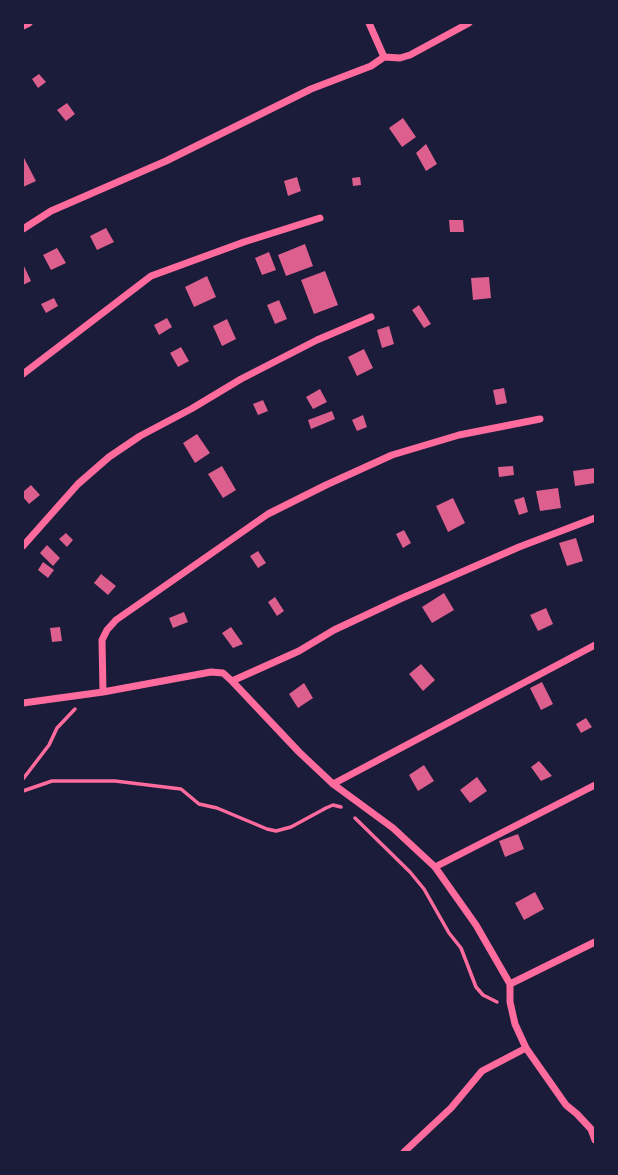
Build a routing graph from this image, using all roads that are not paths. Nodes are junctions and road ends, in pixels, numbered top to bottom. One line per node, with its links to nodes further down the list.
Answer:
1 (29, 23): 4 (street)
2 (369, 23): 5 (street)
3 (469, 23): 5 (street)
4 (23, 26)
5 (384, 57): 7 (street)
6 (320, 218): 9 (street)
7 (23, 229)
8 (371, 317): 12 (street)
9 (23, 374)
10 (540, 419): 15 (street)
11 (595, 518): 14 (street)
12 (23, 546)
13 (595, 645): 17 (street)
14 (232, 681): 15 (street); 17 (street)
15 (103, 692): 16 (street)
16 (23, 703)
17 (333, 784): 19 (street)
18 (595, 785): 19 (street)
19 (436, 867): 21 (street)
20 (595, 942): 21 (street)
21 (510, 984): 22 (street)
22 (526, 1048): 23 (street); 24 (street)
23 (595, 1140)
24 (404, 1152)

